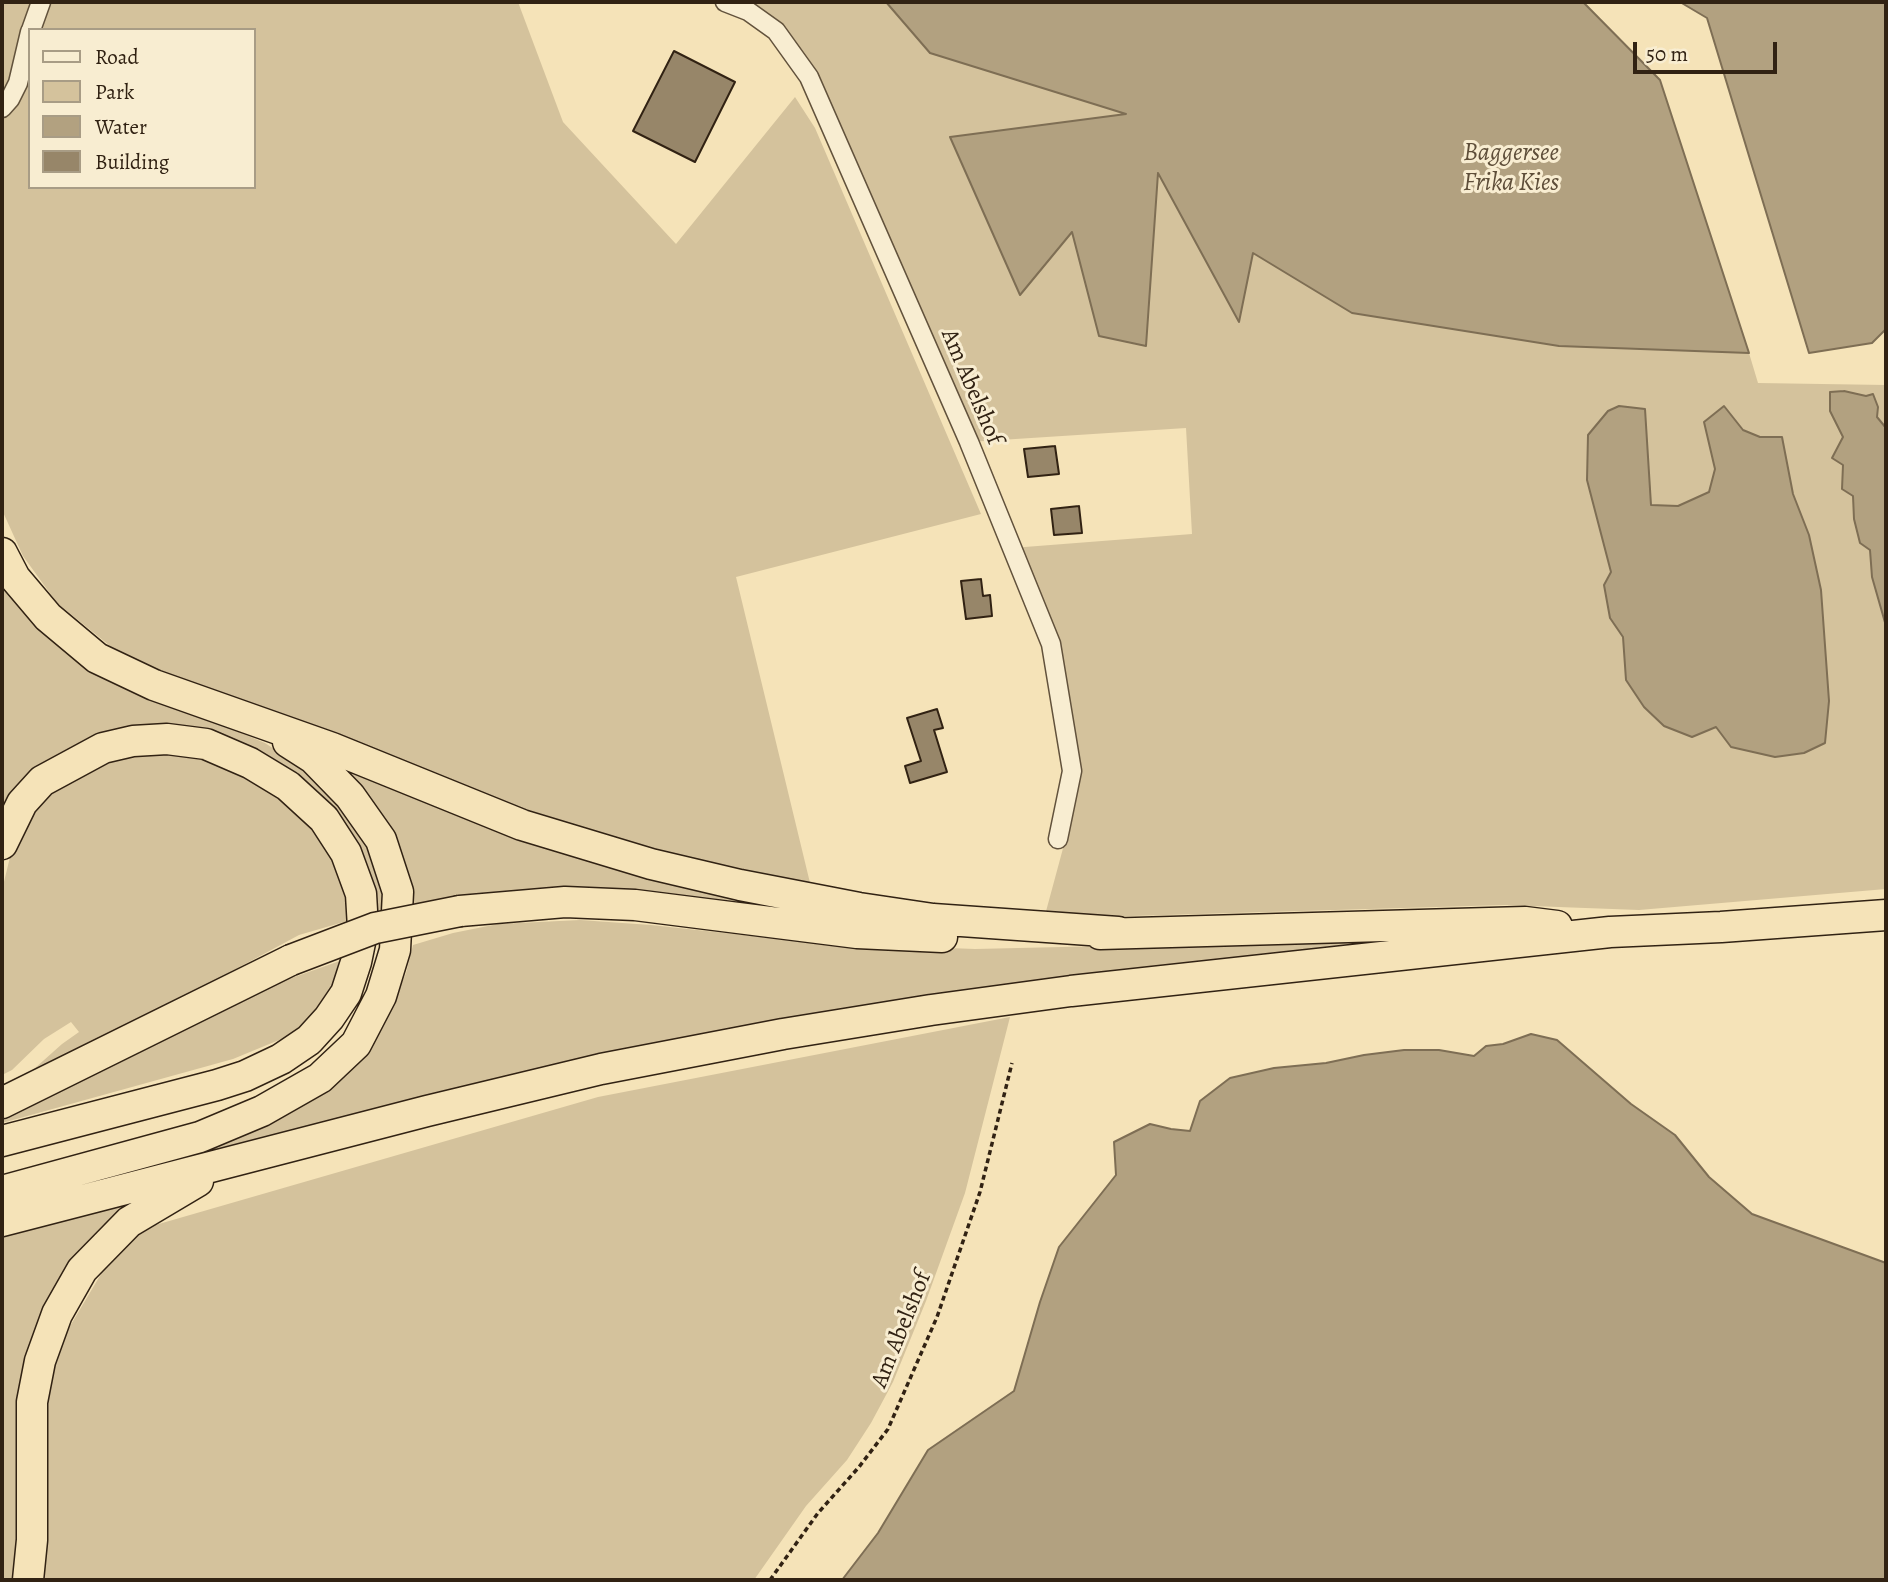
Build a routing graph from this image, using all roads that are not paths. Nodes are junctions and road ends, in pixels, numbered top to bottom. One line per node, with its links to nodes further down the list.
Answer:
1 (41, 2): 3 (street)
2 (725, 2): 8 (street, Am Abelshof)
3 (31, 28)
4 (28, 40): 5 (street)
5 (2, 108)
6 (2, 554): 7 (highway)
7 (236, 714): 11 (highway); 16 (highway)
8 (1058, 839)
9 (2, 844): 14 (highway)
10 (1886, 915): 12 (highway)
11 (1118, 932): 12 (highway); 13 (highway, bridge)
12 (1610, 932): 15 (highway)
13 (2, 1102)
14 (2, 1141)
15 (247, 1157): 17 (highway); 18 (highway)
16 (2, 1191)
17 (2, 1221)
18 (28, 1580)

